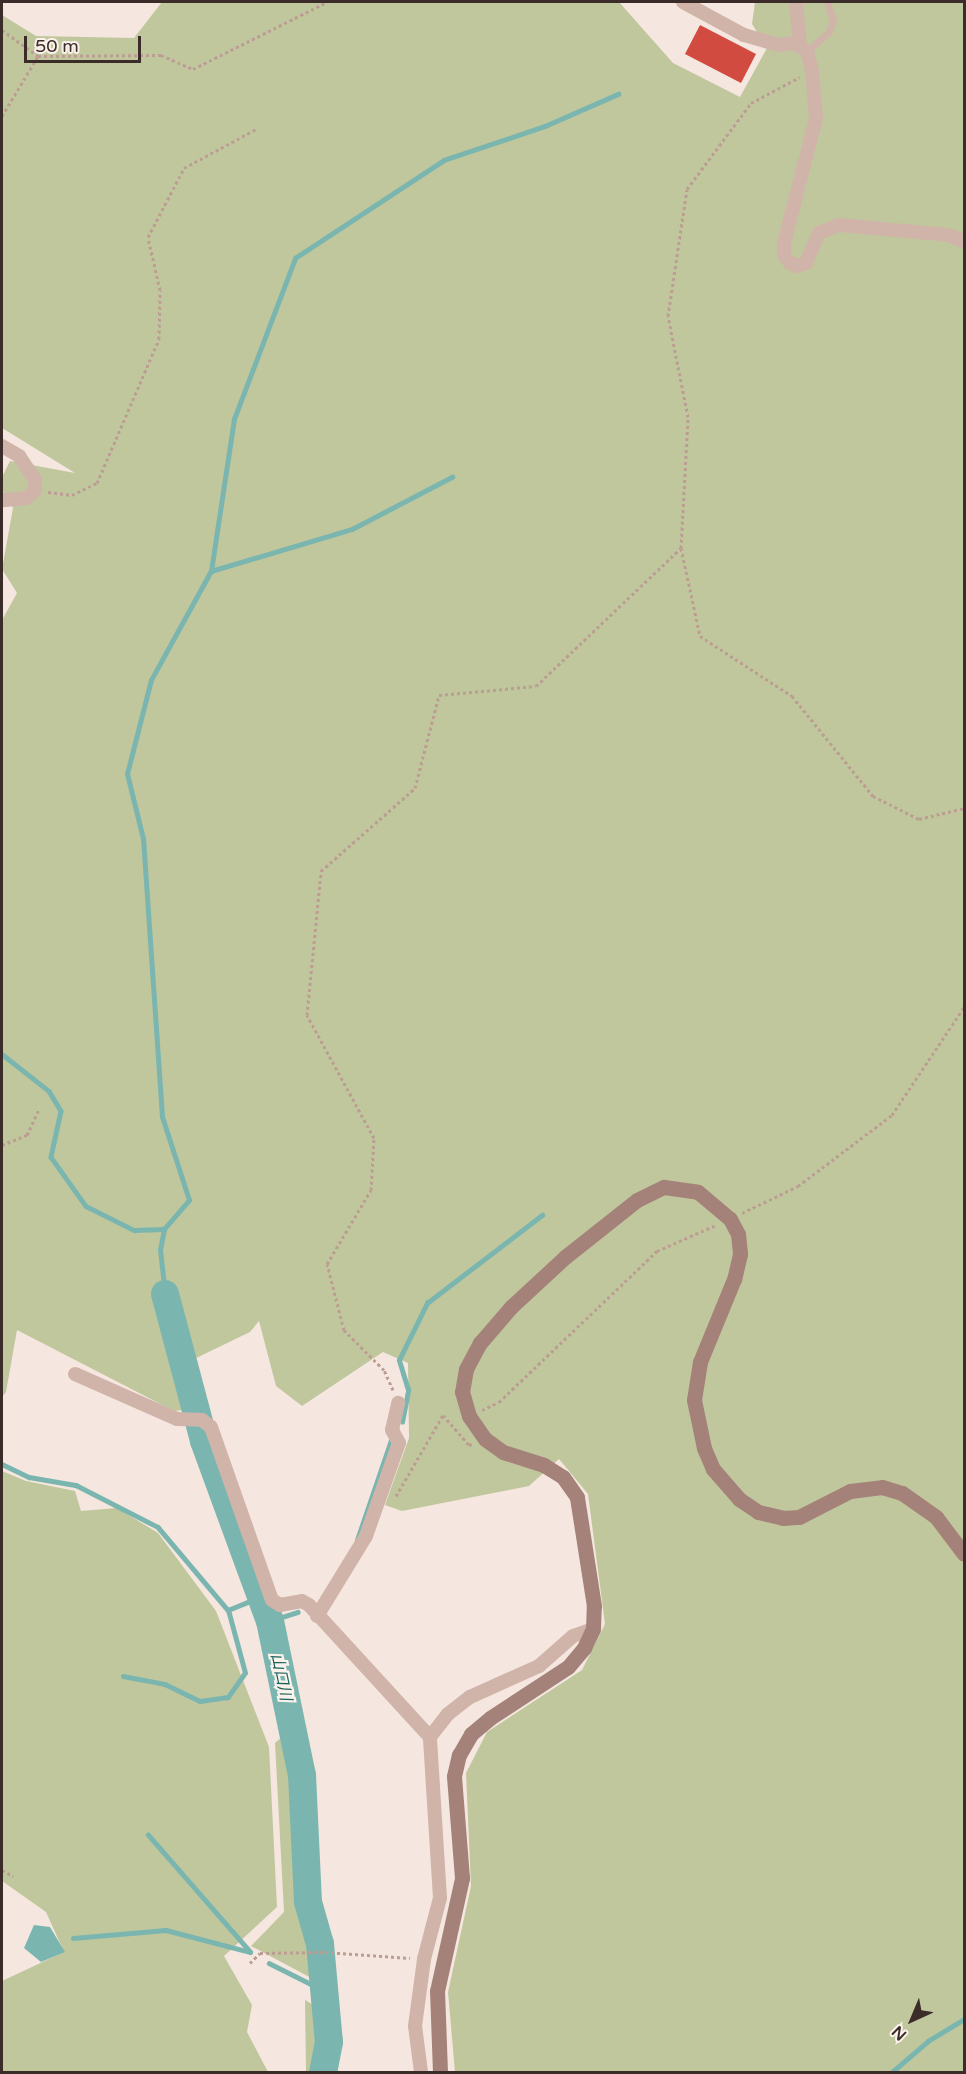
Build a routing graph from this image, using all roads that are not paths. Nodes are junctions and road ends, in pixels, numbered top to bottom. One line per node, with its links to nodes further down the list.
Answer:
1 (683, 2): 4 (street)
2 (796, 2): 4 (street)
3 (827, 2): 4 (lane)
4 (803, 48): 5 (street)
5 (964, 241)
6 (2, 446): 7 (street)
7 (2, 500)
8 (75, 1374): 11 (street)
9 (398, 1403): 11 (street)
10 (964, 1554): 12 (street)
11 (317, 1616): 13 (street)
12 (593, 1629): 13 (street); 15 (street)
13 (430, 1737): 14 (street)
14 (422, 2073)
15 (440, 2073)

